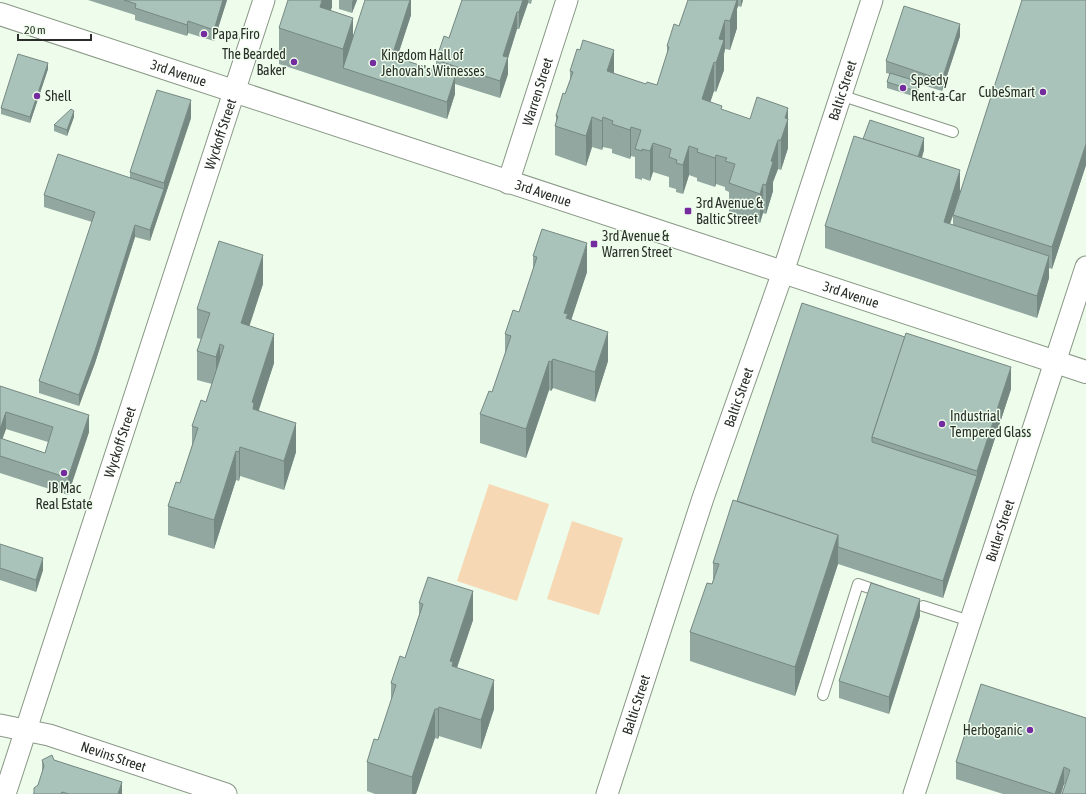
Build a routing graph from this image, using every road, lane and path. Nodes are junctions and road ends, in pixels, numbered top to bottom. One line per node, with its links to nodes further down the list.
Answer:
1 (264, 0): 5 (street, Wyckoff Street)
2 (567, 0): 8 (street, Warren Street)
3 (872, 0): 6 (street, Baltic Street)
4 (0, 14): 5 (main road, 3rd Avenue)
5 (234, 91): 8 (main road, 3rd Avenue); 18 (street, Wyckoff Street)
6 (840, 95): 7 (lane); 10 (street, Baltic Street)
7 (953, 132)
8 (508, 182): 10 (main road, 3rd Avenue)
9 (1086, 267): 11 (street, Butler Street)
10 (782, 272): 11 (main road, 3rd Avenue); 21 (street, Baltic Street)
11 (1055, 362): 12 (main road, 3rd Avenue); 15 (street, Butler Street)
12 (1086, 372)
13 (893, 596): 16 (lane)
14 (923, 606): 15 (lane)
15 (970, 621): 22 (street, Butler Street)
16 (823, 695)
17 (0, 725): 18 (street, Nevins Street)
18 (26, 731): 19 (street, Wyckoff Street); 20 (street, Nevins Street)
19 (5, 794)
20 (226, 794)
21 (606, 794)
22 (914, 794)

